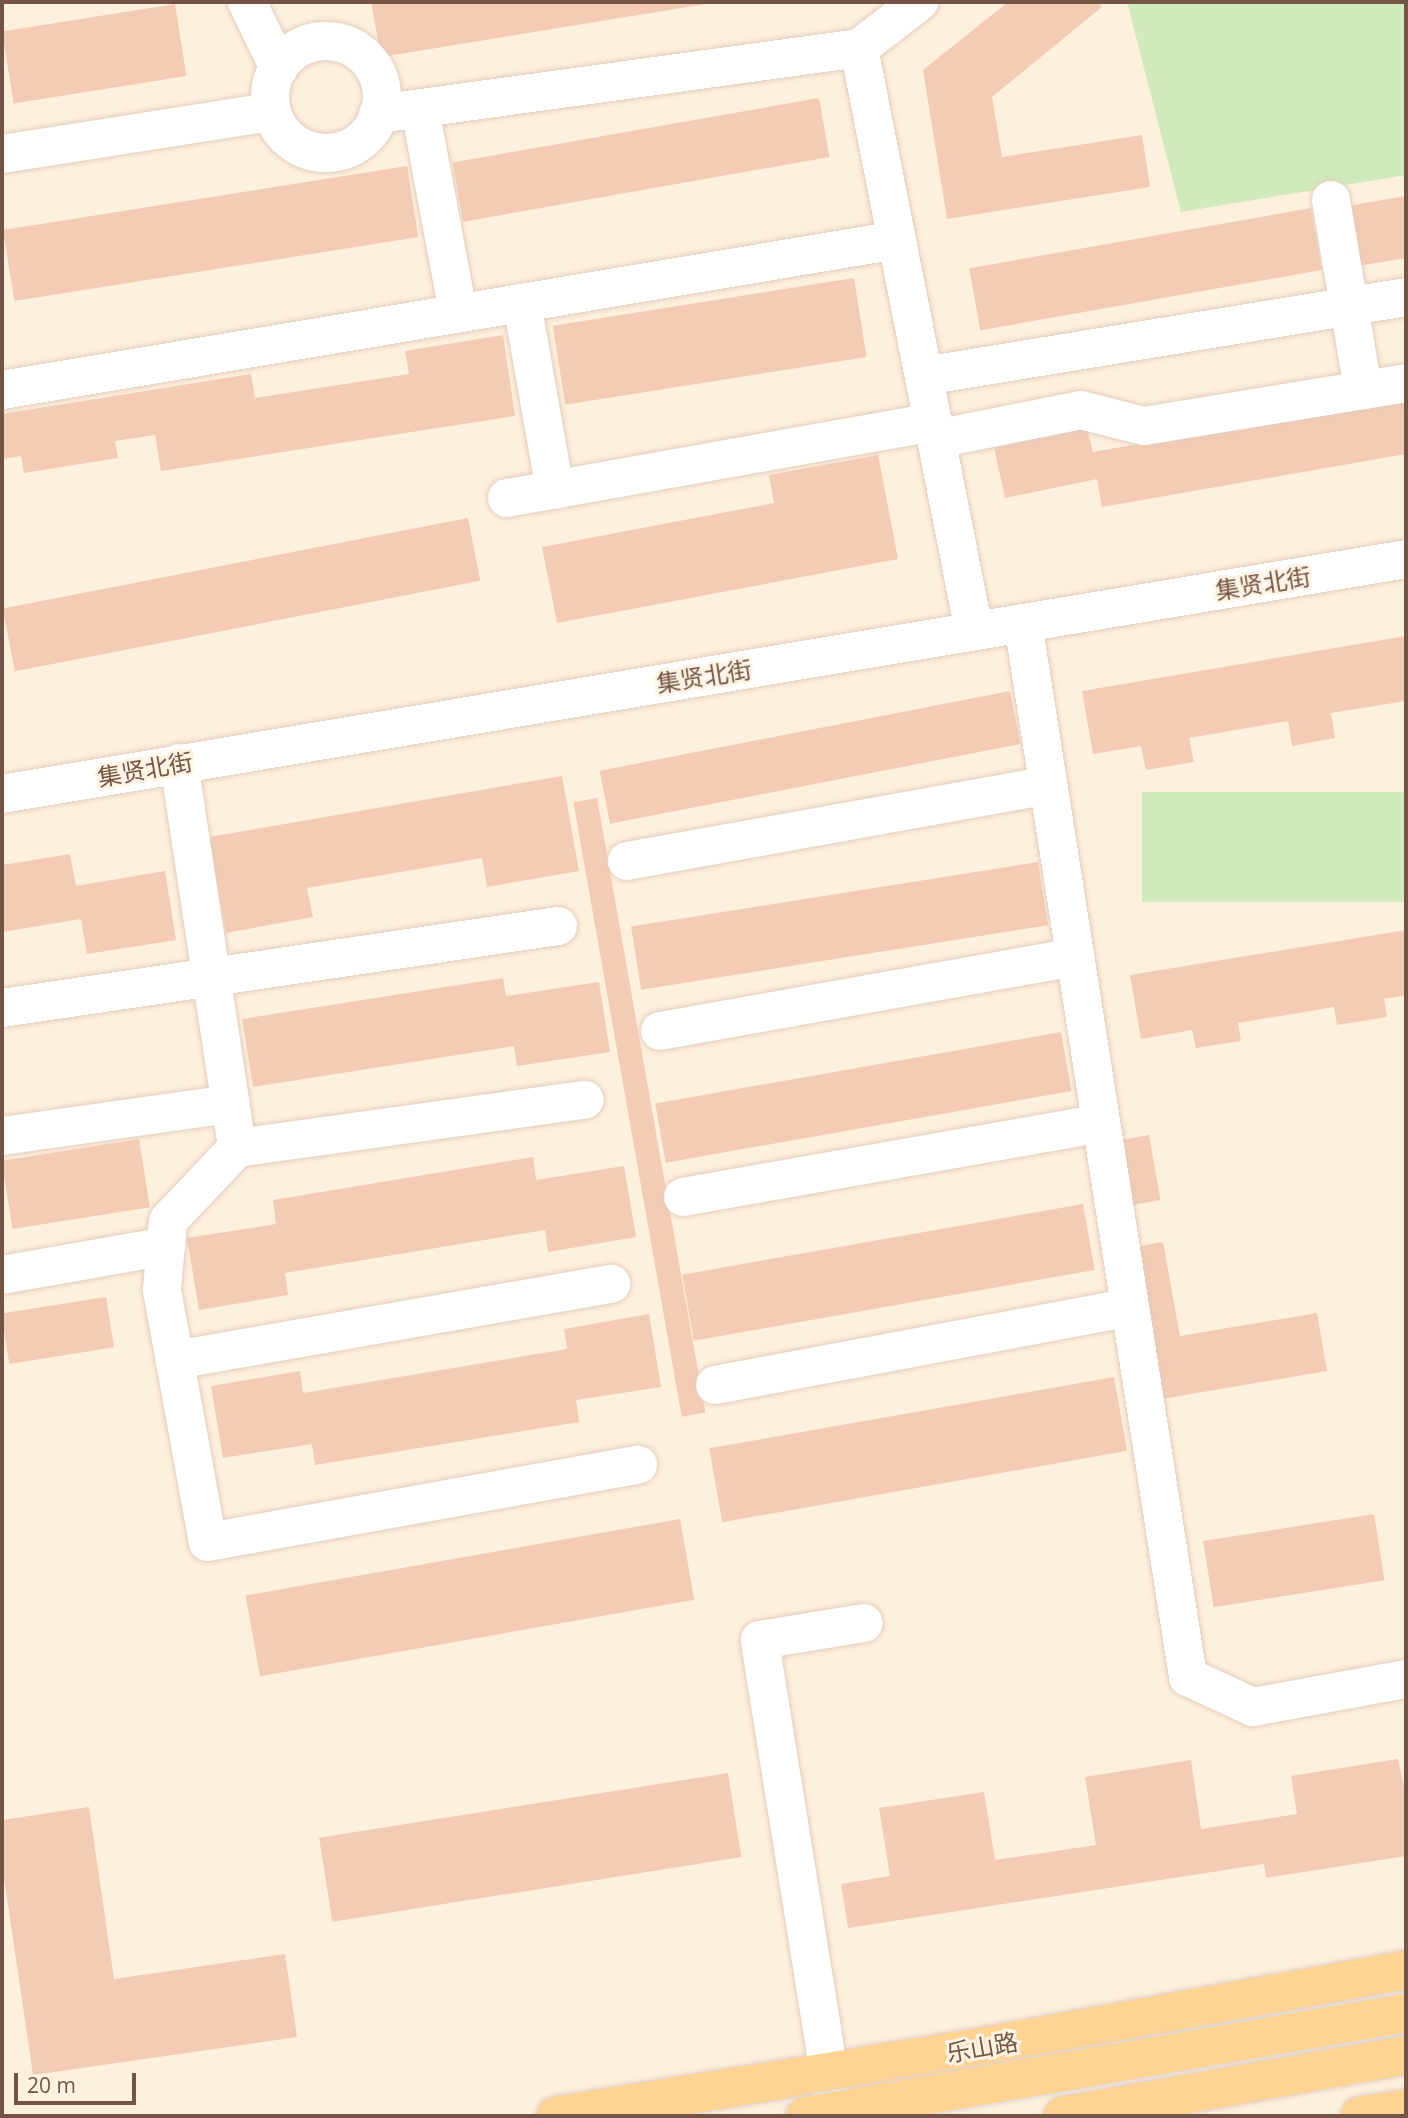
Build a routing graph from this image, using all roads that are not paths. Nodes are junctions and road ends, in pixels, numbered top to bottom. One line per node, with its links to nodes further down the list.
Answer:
1 (247, 2): 4 (street)
2 (919, 2): 3 (street)
3 (859, 48): 5 (street); 10 (street)
4 (279, 68): 6 (street); 7 (street)
5 (421, 109): 7 (street); 14 (street)
6 (270, 112): 7 (street); 8 (street)
7 (379, 114)
8 (2, 154)
9 (1331, 200): 13 (street)
10 (897, 240): 12 (street); 15 (street)
11 (1406, 297): 13 (street)
12 (522, 303): 14 (street); 20 (street)
13 (1349, 306): 15 (street); 18 (street)
14 (458, 313): 17 (street)
15 (924, 376): 19 (street)
16 (1406, 383): 18 (street)
17 (2, 390)
18 (1363, 390): 19 (street)
19 (934, 431): 20 (street); 24 (street)
20 (555, 490): 21 (street)
21 (507, 498)
22 (1406, 559): 23 (street, 集贤北街)
23 (1023, 623): 24 (street, 集贤北街); 26 (street)
24 (974, 631): 25 (street, 集贤北街)
25 (179, 763): 27 (street, 集贤北街); 31 (street)
26 (1048, 785): 28 (street); 30 (street)
27 (2, 794)
28 (627, 861)
29 (558, 926): 31 (street)
30 (1075, 957): 33 (street); 36 (street)
31 (211, 977): 32 (street); 35 (street)
32 (2, 1008)
33 (660, 1031)
34 (585, 1100): 38 (street)
35 (230, 1104): 37 (street); 38 (street)
36 (1101, 1123): 39 (street); 43 (street)
37 (2, 1136)
38 (237, 1148): 40 (street)
39 (683, 1197)
40 (166, 1246): 41 (street); 44 (street)
41 (2, 1275)
42 (611, 1284): 44 (street)
43 (1130, 1307): 45 (street); 48 (street)
44 (175, 1360): 46 (street)
45 (715, 1385)
46 (638, 1465)
47 (864, 1623): 54 (street)
48 (1406, 1679)
49 (1406, 1970): 54 (main road, 乐山路)
50 (1406, 2013): 57 (main road, bridge)
51 (1406, 2028): 59 (main road)
52 (1406, 2055): 60 (main road)
53 (1406, 2070): 61 (main road)
54 (828, 2072): 56 (main road, 乐山路); 58 (street)
55 (1406, 2109): 62 (main road)
56 (556, 2116)
57 (804, 2116)
58 (836, 2116)
59 (898, 2116)
60 (1063, 2116)
61 (1139, 2116)
62 (1360, 2116)

